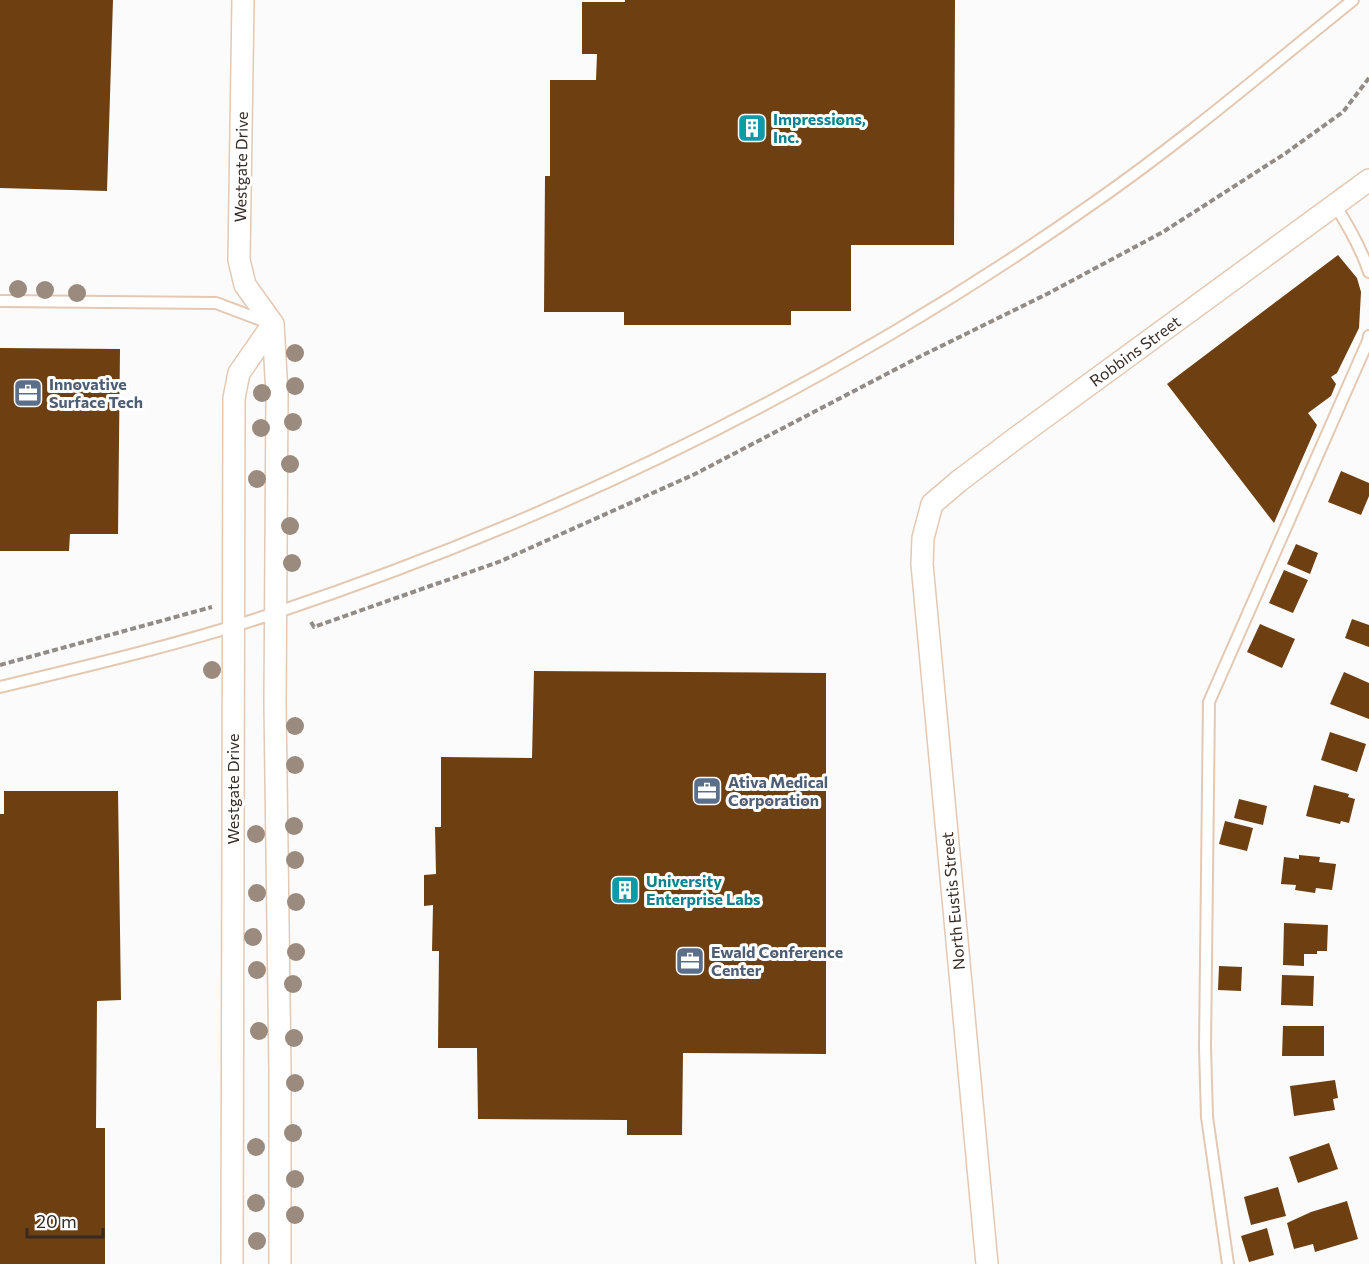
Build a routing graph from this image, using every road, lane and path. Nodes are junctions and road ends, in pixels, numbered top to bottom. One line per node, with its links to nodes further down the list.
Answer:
1 (243, 0): 8 (street, Westgate Drive)
2 (1353, 0): 12 (lane)
3 (1369, 78): 13 (path)
4 (1369, 180): 5 (street, Robbins Street)
5 (1335, 205): 6 (lane); 10 (street, Robbins Street)
6 (1369, 272)
7 (0, 300): 8 (lane)
8 (273, 324): 11 (street, Westgate Drive); 12 (street)
9 (1369, 336): 20 (lane)
10 (923, 538): 19 (street, North Eustis Street)
11 (234, 601): 14 (street, Westgate Drive); 15 (path)
12 (277, 613): 14 (lane); 18 (street)
13 (311, 621)
14 (233, 626): 16 (lane); 17 (street, Westgate Drive)
15 (0, 665)
16 (0, 687)
17 (232, 1264)
18 (280, 1264)
19 (987, 1264)
20 (1228, 1264)

